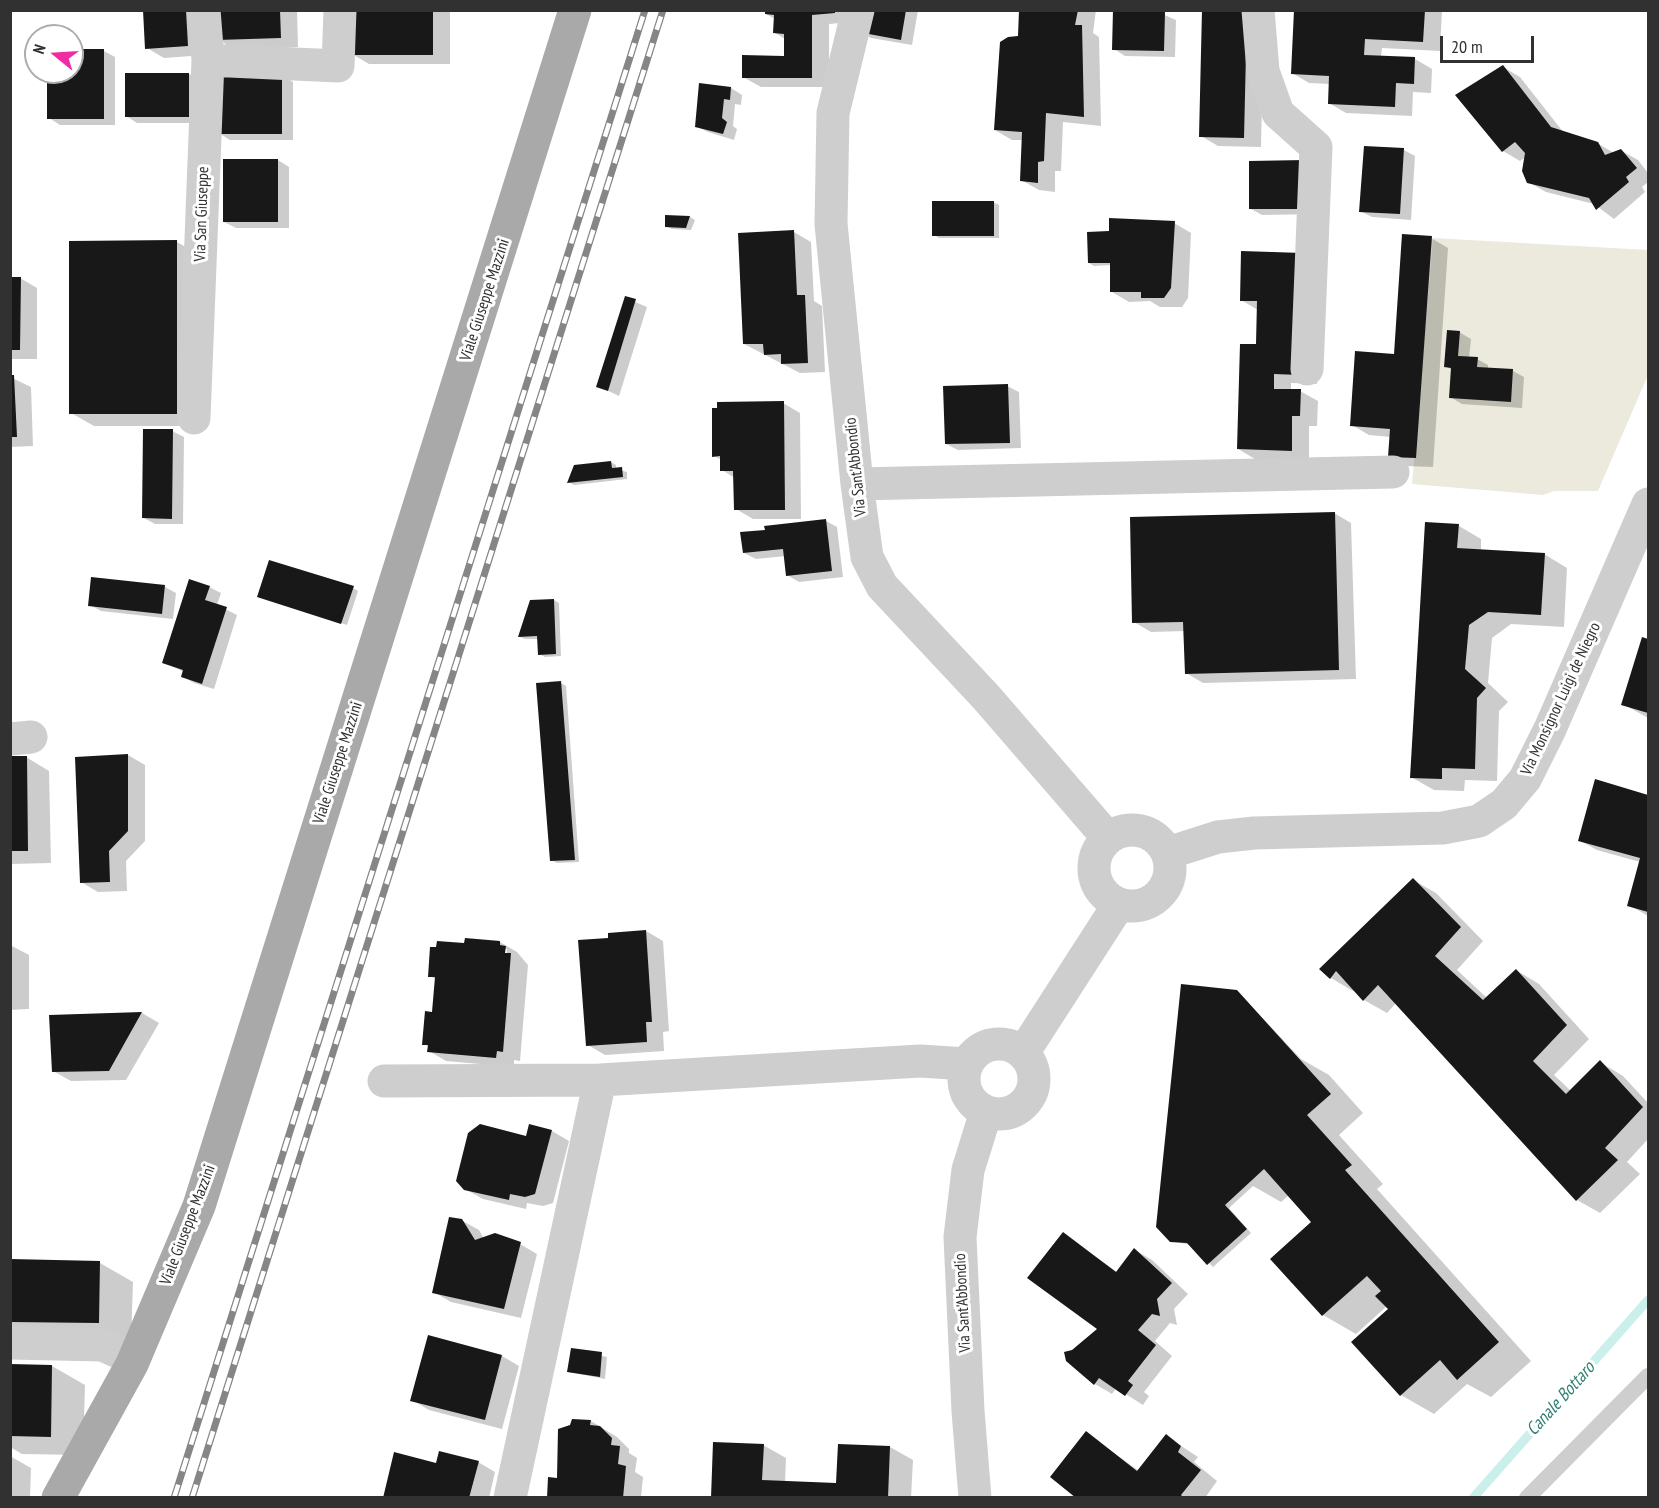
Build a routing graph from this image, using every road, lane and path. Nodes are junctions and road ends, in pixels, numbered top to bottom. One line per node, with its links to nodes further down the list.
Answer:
1 (204, 10): 6 (street, Via San Giuseppe)
2 (340, 10): 6 (street)
3 (575, 10): 21 (main road, Viale Giuseppe Mazzini)
4 (858, 10): 10 (street, Via Sant'Abbondio)
5 (1258, 10): 7 (street)
6 (208, 60): 8 (street, Via San Giuseppe)
7 (1307, 369)
8 (194, 418)
9 (1393, 472): 10 (street)
10 (857, 484): 12 (street, Via Sant'Abbondio)
11 (1648, 504): 13 (street, Via Monsignor Luigi de Niegro)
12 (1108, 838): 13 (street); 14 (street)
13 (1167, 853): 14 (street)
14 (1119, 904): 15 (street)
15 (1023, 1053): 16 (street); 19 (street)
16 (967, 1064): 17 (street); 19 (street)
17 (600, 1080): 18 (street); 24 (street)
18 (384, 1081)
19 (986, 1112): 25 (street, Via Sant'Abbondio)
20 (10, 1343): 21 (street)
21 (134, 1359): 23 (main road, Viale Giuseppe Mazzini)
22 (1648, 1376): 26 (lane)
23 (58, 1497)
24 (510, 1497)
25 (975, 1497)
26 (1527, 1497)

